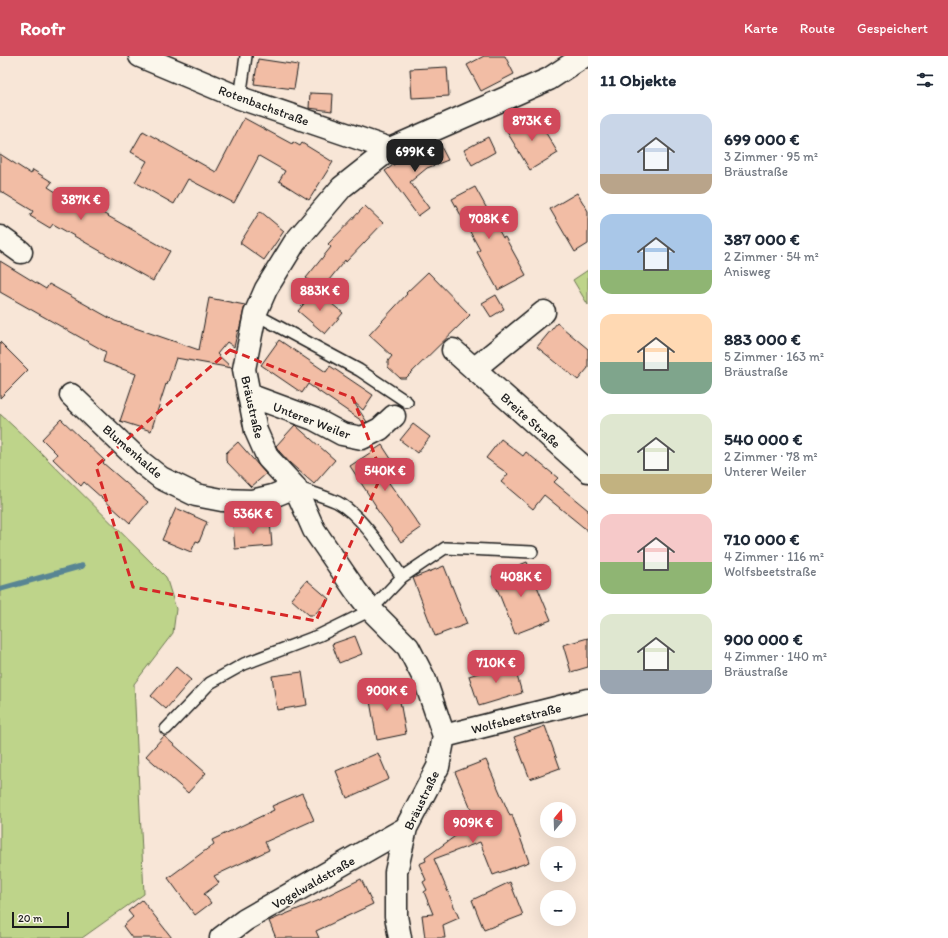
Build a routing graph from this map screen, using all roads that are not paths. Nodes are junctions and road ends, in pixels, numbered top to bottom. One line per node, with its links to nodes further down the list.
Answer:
1 (140, 56): 4 (street, Rotenbachstraße)
2 (246, 56): 4 (lane)
3 (584, 56): 5 (street, Bräustraße)
4 (240, 98): 5 (street, Rotenbachstraße)
5 (390, 149): 9 (street, Bräustraße)
6 (0, 237): 7 (street)
7 (22, 252)
8 (544, 312): 11 (street)
9 (255, 314): 13 (street, Bräustraße); 14 (lane)
10 (453, 350): 11 (street, Breite Straße)
11 (474, 369): 15 (street, Breite Straße)
12 (71, 395): 16 (street, Blumenhalde)
13 (248, 395): 14 (street, Unterer Weiler); 16 (street, Bräustraße)
14 (400, 409)
15 (588, 471)
16 (296, 487): 18 (lane); 19 (street, Bräustraße)
17 (532, 552): 18 (lane)
18 (402, 577): 19 (lane)
19 (371, 610): 21 (lane); 22 (street, Bräustraße)
20 (588, 700): 22 (street, Wolfsbeetstraße)
21 (166, 729)
22 (444, 736): 23 (street, Bräustraße)
23 (406, 828): 24 (street, Vogelwaldstraße); 26 (street, Bräustraße)
24 (248, 929): 25 (street, Vogelwaldstraße)
25 (221, 938)
26 (400, 938)

